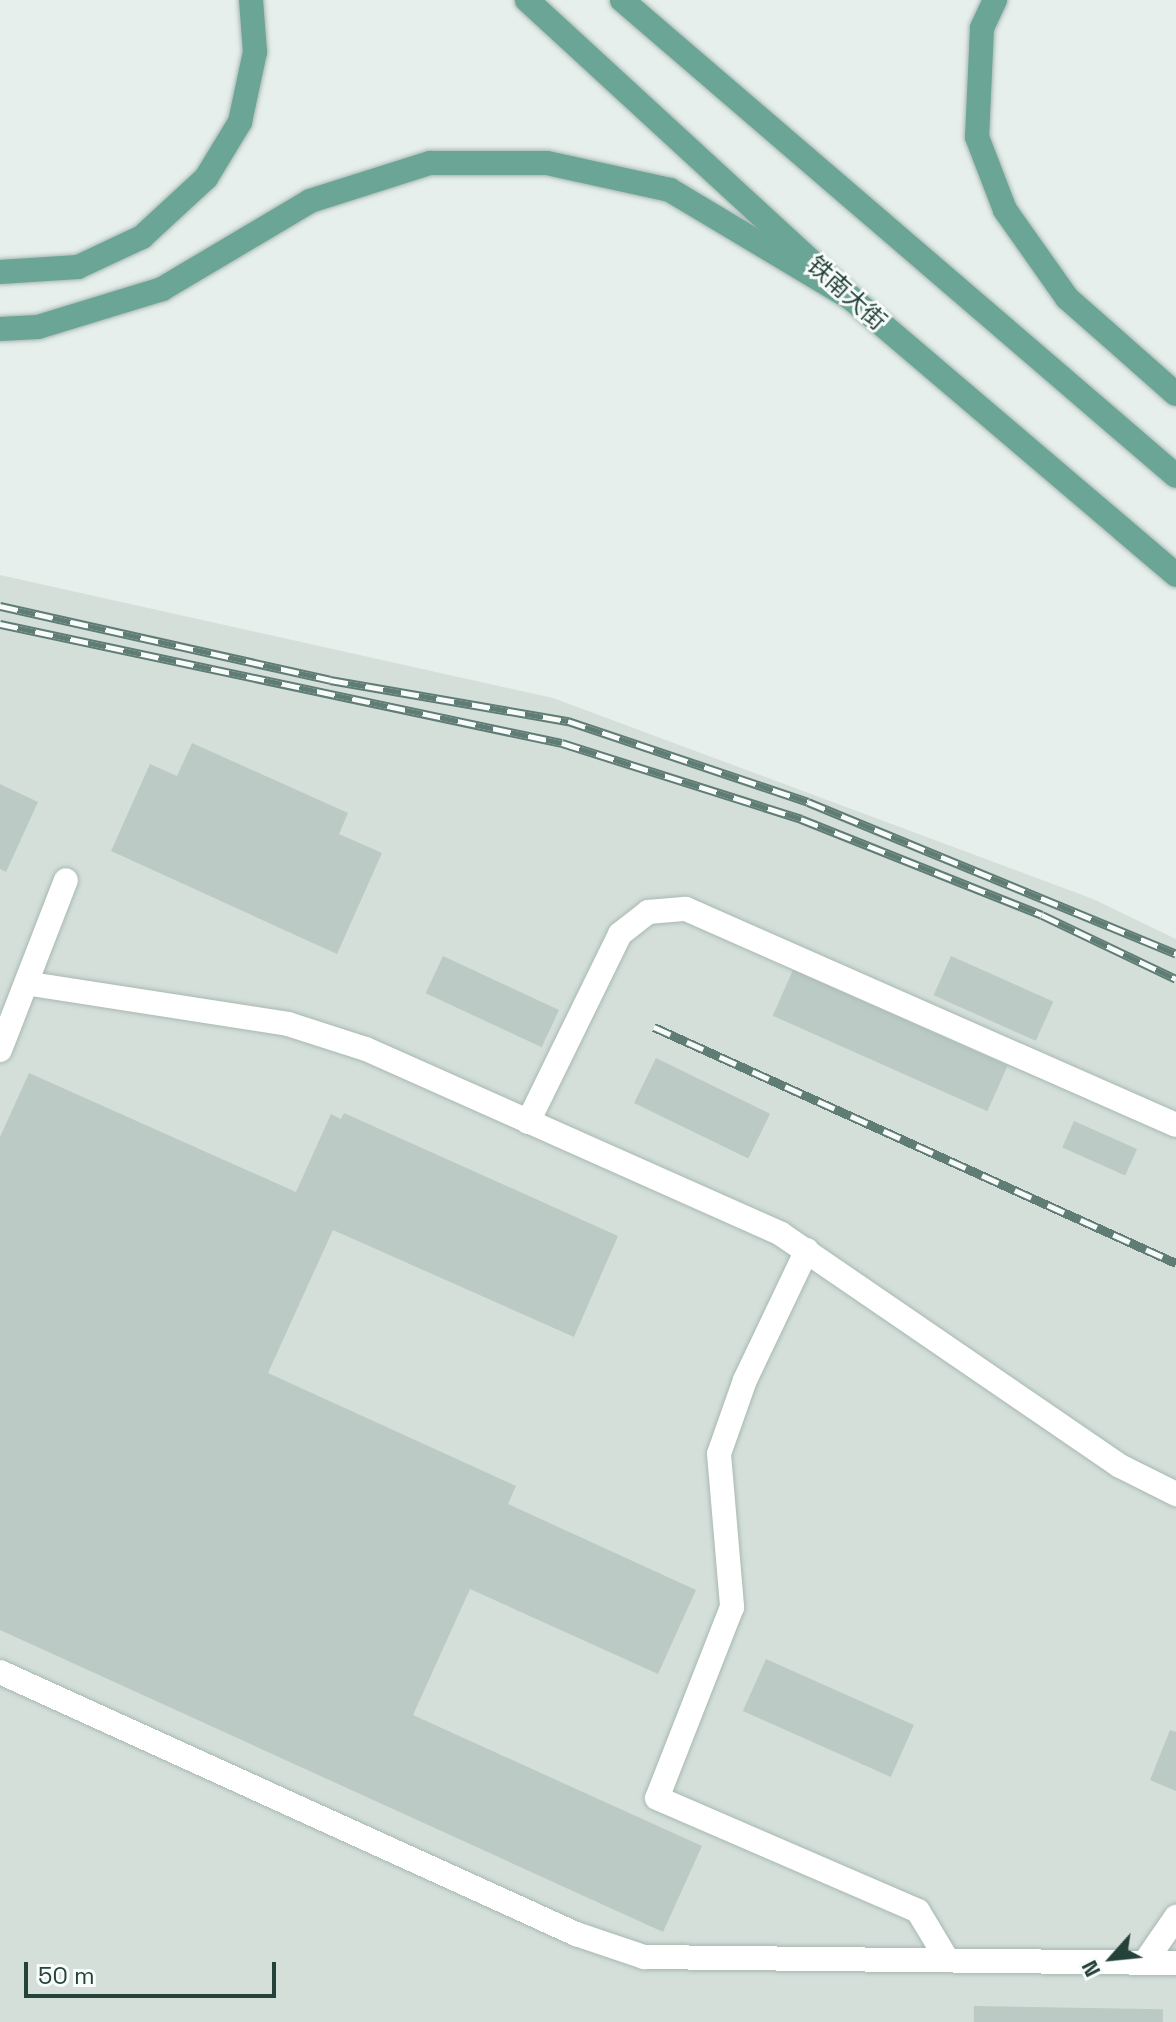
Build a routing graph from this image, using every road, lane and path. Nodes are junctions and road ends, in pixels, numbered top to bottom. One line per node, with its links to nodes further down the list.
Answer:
1 (251, 0): 5 (main road)
2 (527, 0): 6 (main road, 铁南大街)
3 (622, 0): 9 (main road)
4 (995, 0): 8 (main road)
5 (0, 272)
6 (852, 299): 7 (main road); 10 (main road, 铁南大街)
7 (0, 329)
8 (1176, 394)
9 (1176, 476)
10 (1176, 575)
11 (66, 880): 12 (lane)
12 (31, 984): 13 (lane); 14 (lane)
13 (0, 1050)
14 (528, 1122): 15 (lane); 16 (lane)
15 (1176, 1125)
16 (807, 1250): 17 (lane); 20 (lane)
17 (1176, 1494)
18 (0, 1672): 20 (lane)
19 (1176, 1917): 21 (lane)
20 (945, 1956): 21 (lane)
21 (1145, 1962): 22 (lane)
22 (1176, 1963)

